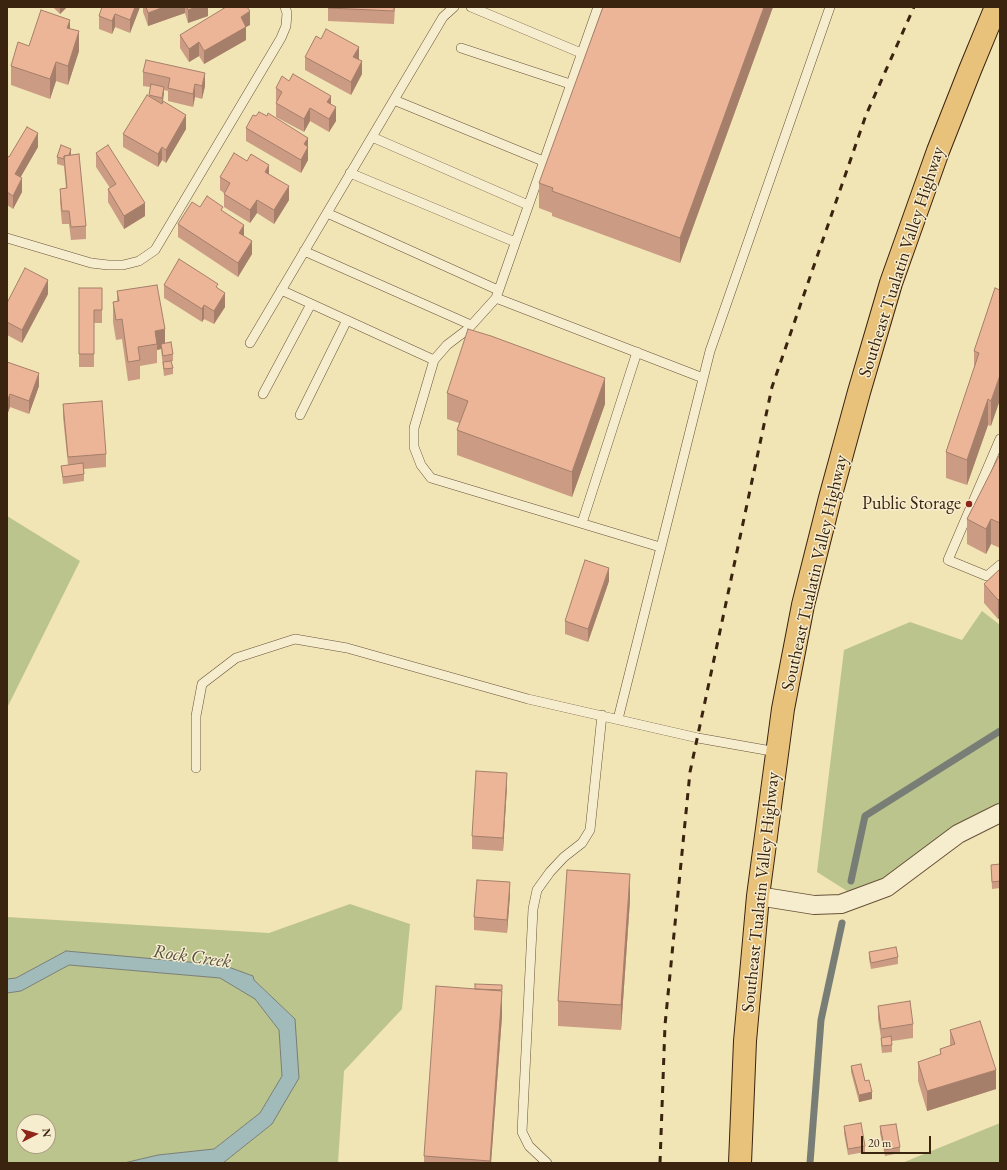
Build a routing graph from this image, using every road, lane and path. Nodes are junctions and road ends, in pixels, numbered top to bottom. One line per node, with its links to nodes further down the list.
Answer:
1 (285, 7): 16 (lane)
2 (454, 7): 10 (lane)
3 (471, 7): 8 (lane)
4 (598, 7): 8 (lane)
5 (830, 7): 27 (lane)
6 (997, 12): 36 (main road, Southeast Tualatin Valley Highway)
7 (461, 48): 9 (lane)
8 (582, 53): 9 (lane)
9 (570, 84): 12 (lane)
10 (394, 100): 11 (lane); 12 (lane)
11 (372, 137): 13 (lane); 14 (lane)
12 (543, 161): 14 (lane)
13 (350, 173): 15 (lane); 17 (lane)
14 (528, 205): 17 (lane)
15 (327, 213): 18 (lane); 20 (lane)
16 (7, 238)
17 (515, 242): 20 (lane)
18 (304, 251): 19 (lane); 23 (lane)
19 (281, 290): 21 (lane); 24 (lane)
20 (497, 294): 23 (lane); 25 (lane)
21 (311, 304): 22 (lane); 28 (lane)
22 (347, 320): 26 (lane); 29 (lane)
23 (472, 324): 26 (lane)
24 (250, 343)
25 (637, 352): 27 (lane); 31 (lane)
26 (434, 360): 31 (lane)
27 (703, 378): 32 (lane)
28 (263, 394)
29 (300, 415)
30 (1000, 439): 33 (lane)
31 (582, 524): 32 (lane)
32 (660, 547): 35 (lane)
33 (1000, 565)
34 (602, 715): 35 (lane); 37 (lane); 40 (lane)
35 (618, 719): 36 (lane)
36 (777, 752): 39 (main road, Southeast Tualatin Valley Highway)
37 (196, 768)
38 (1000, 813): 39 (street)
39 (758, 896): 41 (main road, Southeast Tualatin Valley Highway)
40 (547, 1163)
41 (740, 1163)

